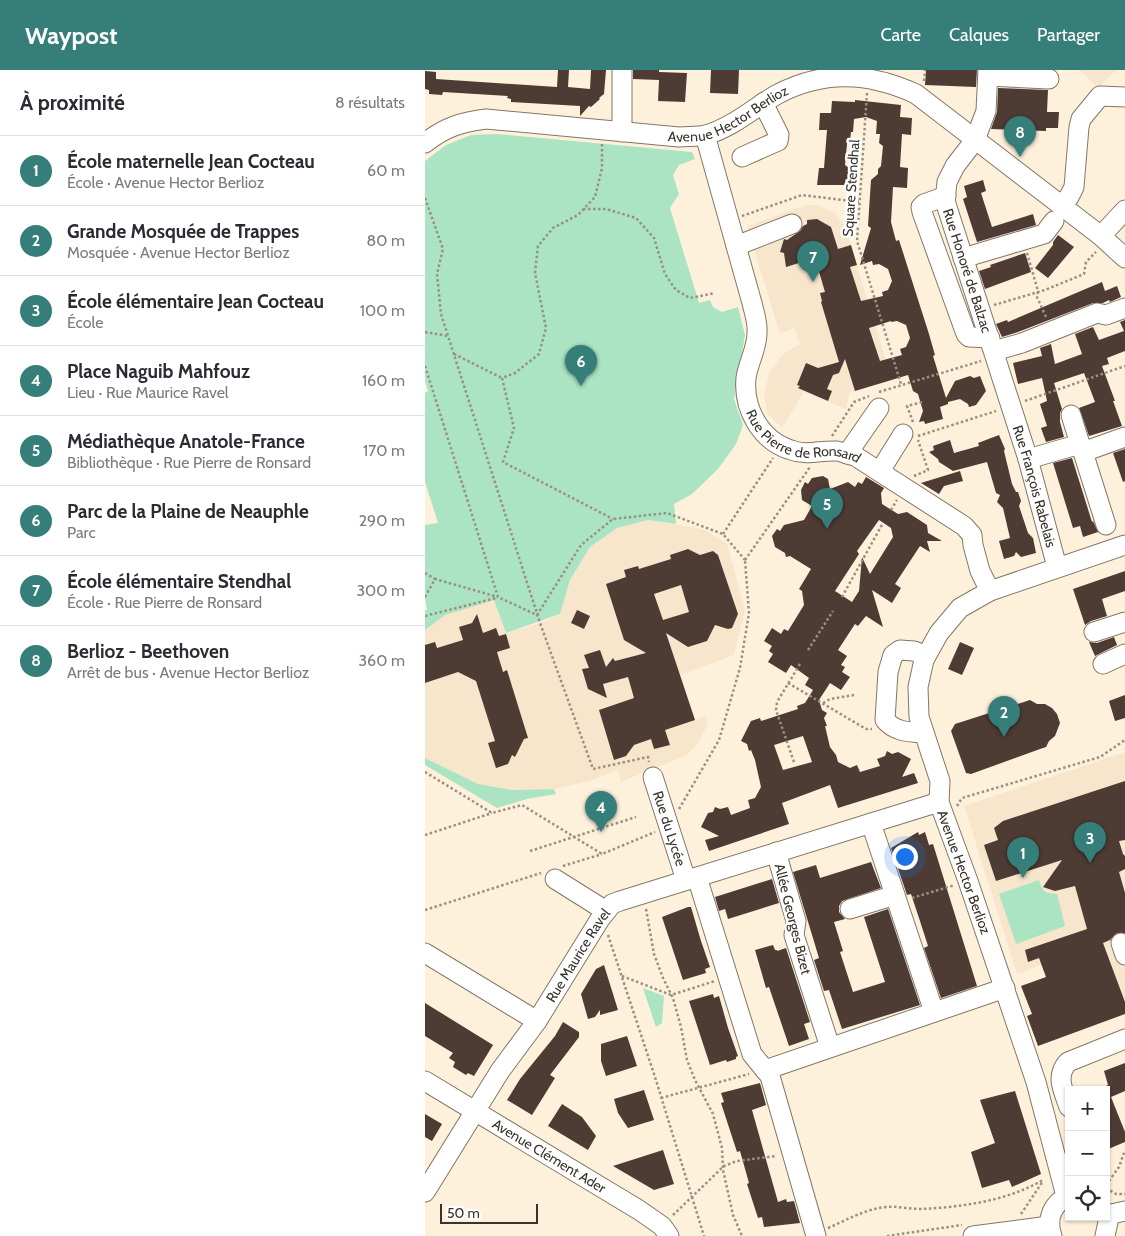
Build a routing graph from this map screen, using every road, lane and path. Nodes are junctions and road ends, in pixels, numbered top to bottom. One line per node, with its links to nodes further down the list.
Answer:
1 (622, 70): 9 (street)
2 (988, 73): 5 (street); 11 (street, Rue Honoré de Balzac)
3 (806, 76): 4 (street, Avenue Hector Berlioz); 7 (street, Avenue Hector Berlioz)
4 (867, 77): 11 (street, Avenue Hector Berlioz); 16 (path, Square Stendhal)
5 (1049, 79)
6 (1125, 97): 19 (street)
7 (763, 103): 10 (street, Avenue Hector Berlioz); 13 (street)
8 (602, 130): 9 (street, Avenue Hector Berlioz); 12 (street, Avenue Hector Berlioz); 17 (path)
9 (622, 132): 10 (street, Avenue Hector Berlioz)
10 (705, 135): 20 (street, Rue Pierre de Ronsard)
11 (975, 140): 14 (street, Rue Honoré de Balzac); 19 (street, Avenue Hector Berlioz)
12 (425, 143)
13 (742, 157)
14 (946, 196): 25 (street, Rue Honoré de Balzac); 34 (street)
15 (425, 198): 33 (path)
16 (859, 202): 20 (path); 39 (path, Square Stendhal)
17 (583, 210): 28 (path); 38 (path)
18 (1125, 210): 22 (street)
19 (1057, 213): 22 (street, Avenue Hector Berlioz); 23 (street)
20 (729, 220): 24 (street, Rue Pierre de Ronsard)
21 (792, 224): 24 (street)
22 (1103, 238): 26 (street, Avenue Hector Berlioz); 27 (path)
23 (1024, 240): 25 (street); 27 (path)
24 (736, 246): 46 (street, Rue Pierre de Ronsard)
25 (963, 258): 30 (street, Rue Honoré de Balzac)
26 (1125, 258)
27 (1038, 291): 30 (path); 31 (path)
28 (715, 293)
29 (1125, 308): 31 (street)
30 (980, 310): 34 (street, Rue Honoré de Balzac)
31 (1051, 331): 34 (street)
32 (425, 332): 33 (path)
33 (448, 336): 35 (path)
34 (993, 348): 39 (path); 42 (street, Rue Honoré de Balzac)
35 (453, 353): 38 (path); 66 (path)
36 (425, 366): 63 (path)
37 (1125, 366): 42 (path)
38 (502, 378): 52 (path)
39 (901, 384): 40 (path)
40 (875, 399): 48 (path); 49 (street)
41 (923, 402): 42 (path)
42 (1011, 406): 50 (street, Rue François Rabelais)
43 (1071, 415): 47 (street)
44 (903, 434): 51 (street)
45 (1125, 437): 47 (street)
46 (780, 446): 48 (street, Rue Pierre de Ronsard); 55 (path)
47 (1082, 448): 50 (street); 54 (street)
48 (821, 453): 49 (street, Rue Pierre de Ronsard); 57 (path)
49 (847, 454): 51 (street, Rue Pierre de Ronsard)
50 (1028, 459): 58 (street, Rue François Rabelais)
51 (880, 472): 61 (street, Rue Pierre de Ronsard)
52 (613, 519): 55 (path); 66 (path)
53 (883, 523): 64 (path)
54 (1106, 525)
55 (723, 534): 57 (path)
56 (1125, 544): 58 (street, Avenue Hector Berlioz)
57 (745, 560): 89 (path)
58 (1057, 567): 61 (street, Avenue Hector Berlioz)
59 (425, 574): 60 (path)
60 (435, 579): 62 (path); 63 (path)
61 (989, 591): 72 (street, Avenue Hector Berlioz)
62 (425, 596)
63 (498, 597): 66 (path); 67 (path)
64 (842, 597)
65 (833, 611): 70 (path)
66 (537, 615): 83 (path)
67 (425, 616)
68 (1125, 622): 69 (street)
69 (1094, 632)
70 (809, 650)
71 (1125, 654): 74 (street)
72 (926, 656): 78 (street); 79 (street, Avenue Hector Berlioz)
73 (800, 664): 75 (path)
74 (1103, 664)
75 (789, 683): 77 (path); 81 (path)
76 (854, 695): 77 (path)
77 (823, 703): 78 (path)
78 (885, 720): 79 (street)
79 (924, 733): 84 (street, Avenue Hector Berlioz)
80 (1125, 740): 87 (path)
81 (794, 762)
82 (425, 772): 85 (path)
83 (653, 777): 89 (street, Rue du Lycée)
84 (939, 802): 87 (street, Avenue Hector Berlioz); 88 (street, Rue Maurice Ravel)
85 (493, 813): 90 (path); 91 (path)
86 (636, 817): 91 (path)
87 (945, 821): 97 (street, Avenue Hector Berlioz)
88 (871, 823): 93 (street, Rue Maurice Ravel); 99 (street)
89 (670, 826): 94 (path); 96 (street, Rue du Lycée)
90 (425, 835)
91 (574, 837): 92 (path); 94 (path)
92 (530, 851)
93 (776, 852): 96 (street, Rue Maurice Ravel); 111 (street, Allée Georges Bizet)
94 (602, 854): 95 (path)
95 (552, 873): 101 (path); 102 (street)
96 (692, 878): 98 (street, Rue Maurice Ravel); 105 (street, Rue du Lycée)
97 (968, 881): 99 (path); 106 (street, Avenue Hector Berlioz)
98 (646, 892): 102 (street, Rue Maurice Ravel); 107 (path)
99 (896, 899): 100 (street); 108 (street)
100 (850, 909)
101 (425, 910)
102 (603, 915): 104 (path); 109 (street, Rue Maurice Ravel)
103 (425, 953): 109 (street)
104 (621, 976): 107 (path); 118 (path)
105 (728, 976): 107 (path); 113 (street, Rue du Lycée)
106 (1005, 988): 108 (street); 114 (street, Avenue Hector Berlioz)
107 (671, 995): 116 (path)
108 (934, 1012): 113 (street)
109 (537, 1021): 119 (street, Rue Maurice Ravel)
110 (1125, 1039): 112 (street)
111 (829, 1044)
112 (1062, 1068): 114 (street); 117 (street)
113 (765, 1070): 116 (path); 122 (street, Rue du Lycée)
114 (1034, 1077): 120 (street, Avenue Hector Berlioz)
115 (425, 1081): 119 (street, Avenue Clément Ader)
116 (699, 1087): 118 (path); 123 (path)
117 (1065, 1095)
118 (661, 1098): 131 (path)
119 (474, 1111): 129 (street, Rue Maurice Ravel); 139 (street, Avenue Clément Ader)
120 (1061, 1147): 124 (street, Avenue Hector Berlioz)
121 (1125, 1150): 126 (path)
122 (793, 1154): 123 (path); 138 (street, Rue du Lycée)
123 (724, 1166): 131 (path); 141 (path)
124 (1059, 1169): 125 (path); 127 (street, Avenue Hector Berlioz)
125 (1043, 1180): 135 (path); 138 (path)
126 (1110, 1181)
127 (1065, 1187)
128 (1110, 1190): 130 (path)
129 (425, 1192)
130 (1125, 1194)
131 (691, 1197): 134 (path); 140 (path)
132 (1065, 1198): 137 (street)
133 (1113, 1213): 143 (street)
134 (671, 1216)
135 (1017, 1216)
136 (972, 1230): 137 (street); 142 (path)
137 (1050, 1231)
138 (819, 1234)
139 (669, 1236)
140 (704, 1236)
141 (742, 1236)
142 (887, 1236)
143 (1105, 1236)

